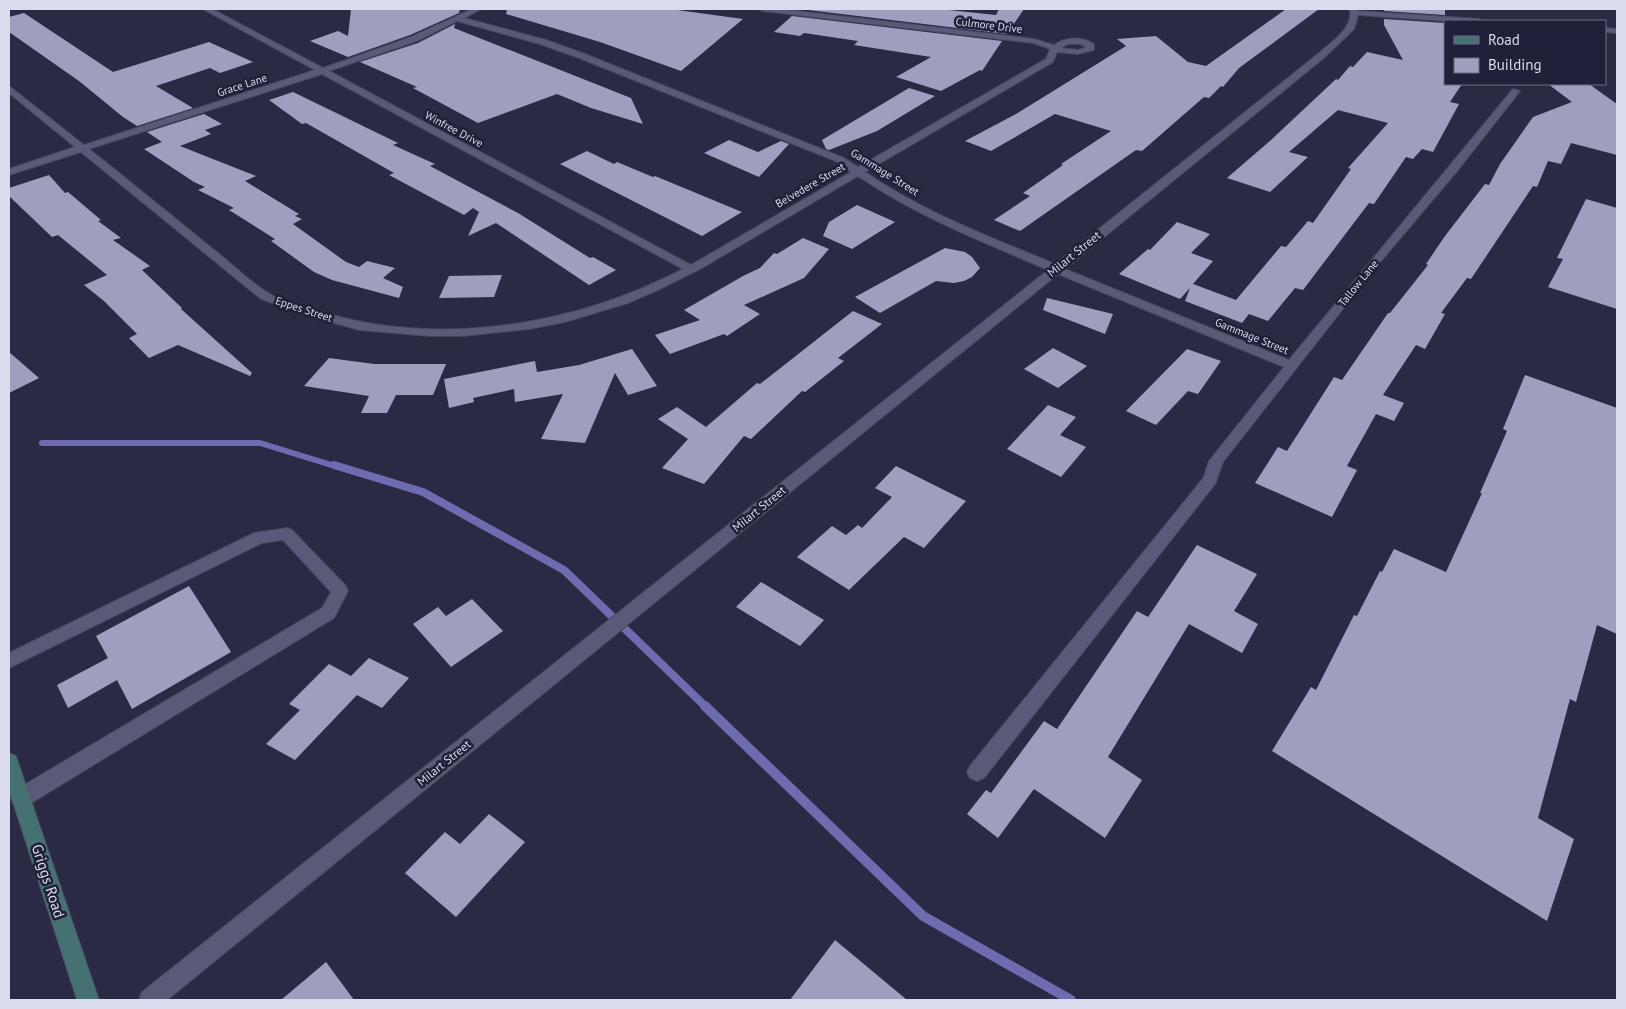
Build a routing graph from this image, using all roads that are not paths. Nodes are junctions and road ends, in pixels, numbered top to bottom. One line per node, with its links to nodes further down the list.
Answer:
1 (207, 9): 9 (street, Winfree Drive)
2 (477, 9): 5 (street, Grace Lane)
3 (763, 9): 8 (street, Culmore Drive)
4 (1354, 11): 6 (street); 16 (street, Milart Street)
5 (458, 18): 9 (street, Grace Lane); 13 (street, Gammage Street)
6 (1465, 20)
7 (1090, 44): 8 (street)
8 (1054, 49): 13 (street, Belvedere Street)
9 (322, 71): 12 (street, Grace Lane); 15 (street, Winfree Drive)
10 (9, 89): 12 (street, Eppes Street)
11 (1516, 91): 18 (street, Tallow Lane)
12 (83, 149): 14 (street, Grace Lane); 17 (street, Eppes Street)
13 (859, 171): 15 (street, Belvedere Street); 16 (street, Gammage Street)
14 (9, 172)
15 (691, 268): 17 (street, Belvedere Street)
16 (1056, 269): 18 (street, Gammage Street); 24 (street, Milart Street)
17 (609, 306)
18 (1292, 366): 21 (street, Tallow Lane)
19 (9, 661): 22 (street)
20 (9, 762): 22 (main road, Griggs Road)
21 (977, 772)
22 (20, 798): 23 (main road, Griggs Road)
23 (88, 1000)
24 (150, 1000)

